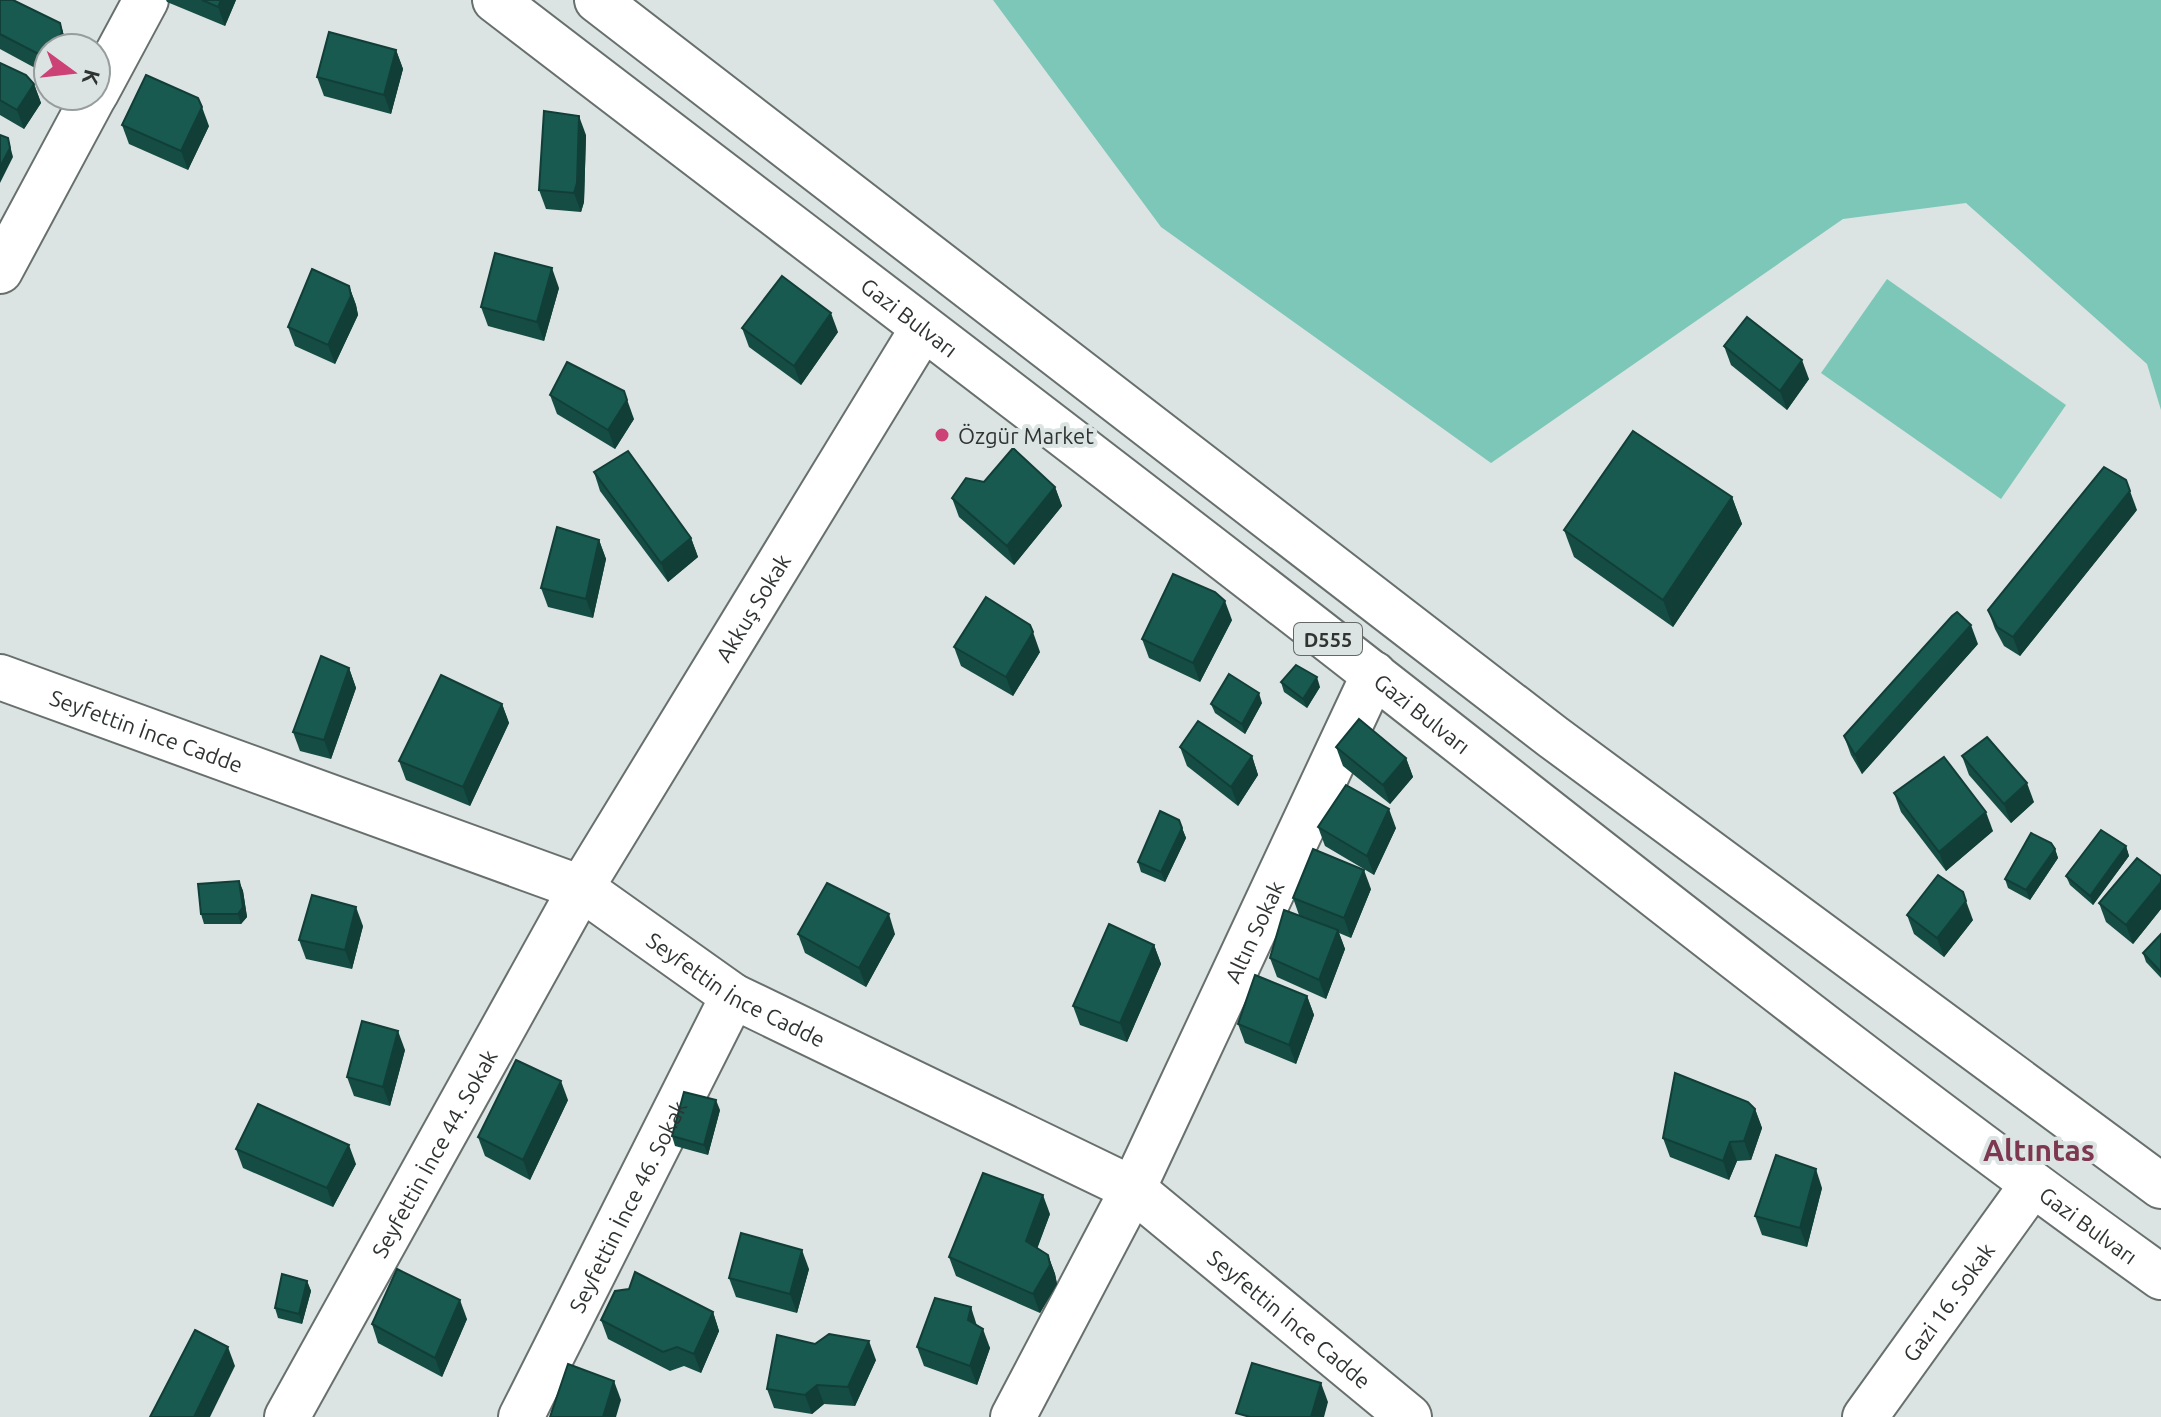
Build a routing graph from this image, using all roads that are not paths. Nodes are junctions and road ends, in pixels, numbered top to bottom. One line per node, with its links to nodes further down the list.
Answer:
1 (146, 0): 4 (main road)
2 (495, 0): 7 (main road, Gazi Bulvarı / D555)
3 (602, 1): 13 (main road, D555)
4 (112, 63)
5 (85, 112): 6 (main road)
6 (0, 271)
7 (923, 328): 8 (main road, Gazi Bulvarı / D555); 10 (main road, Akkuş Sokak)
8 (1374, 674): 12 (main road, Gazi Bulvarı / D555); 14 (main road, Altın Sokak)
9 (0, 677): 10 (main road, Seyfettin İnce Cadde)
10 (581, 888): 11 (main road, Seyfettin İnce Cadde); 16 (main road, Seyfettin İnce 44. Sokak)
11 (733, 996): 14 (main road, Seyfettin İnce Cadde); 17 (main road, Seyfettin İnce 46. Sokak)
12 (2032, 1185): 15 (main road, Gazi Bulvarı / D555); 20 (main road, Gazi 16. Sokak)
13 (2161, 1186)
14 (1133, 1189): 18 (main road, Altın Sokak); 19 (main road, Seyfettin İnce Cadde)
15 (2161, 1277)
16 (287, 1417)
17 (521, 1417)
18 (1013, 1417)
19 (1409, 1417)
20 (1865, 1417)

